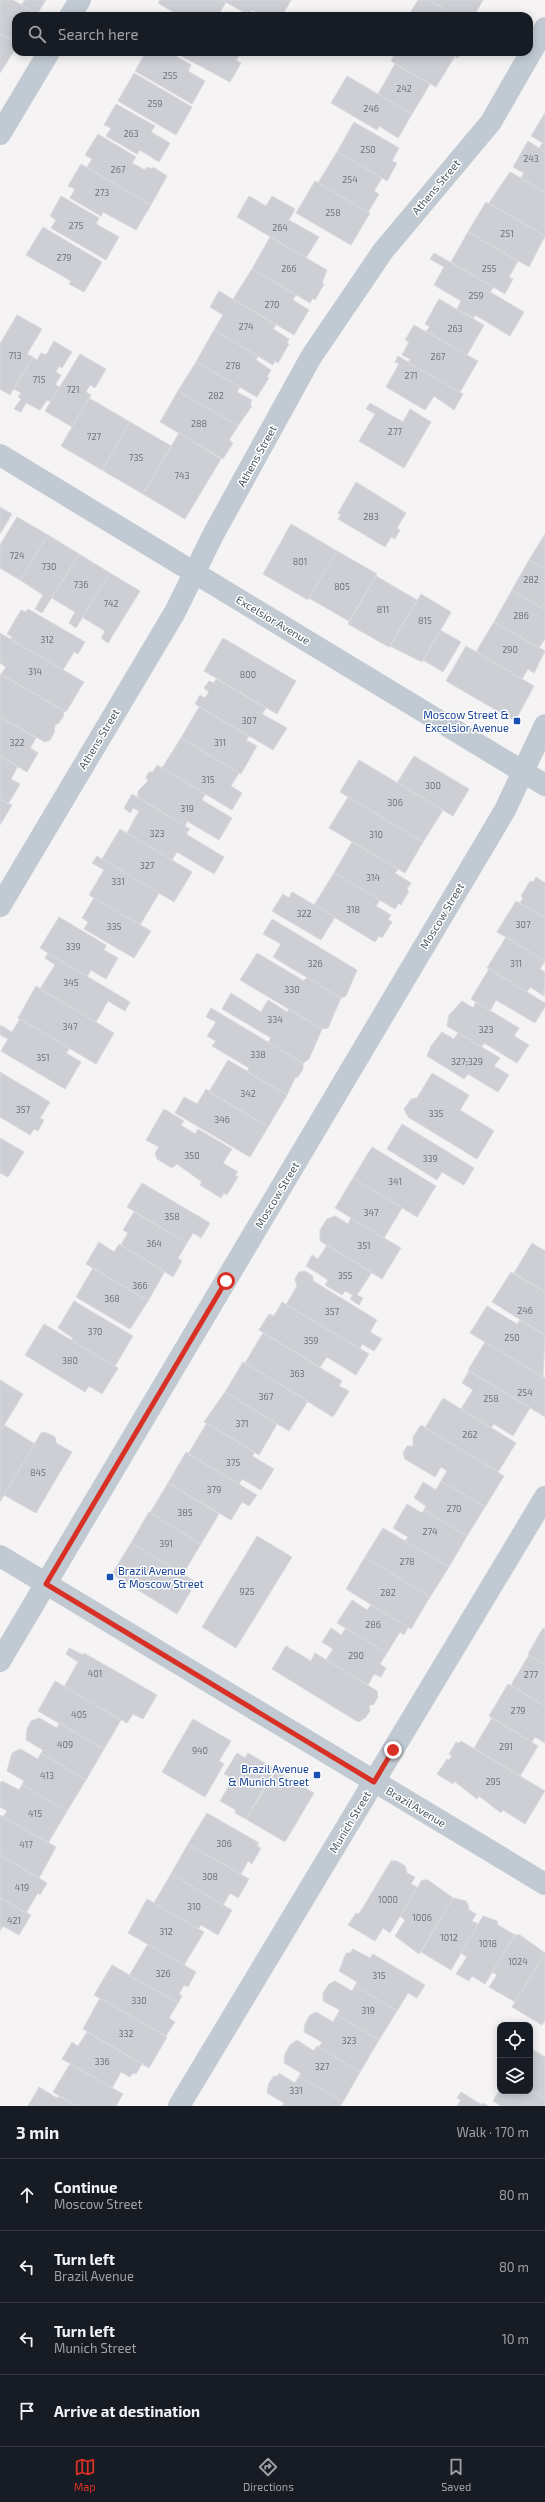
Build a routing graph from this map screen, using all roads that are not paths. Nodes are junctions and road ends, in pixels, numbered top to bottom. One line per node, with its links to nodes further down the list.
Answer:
1 (80, 0): 2 (street)
2 (72, 12)
3 (545, 28): 4 (street, Athens Street)
4 (533, 49)
5 (47, 56): 7 (street)
6 (529, 56): 9 (street, Athens Street)
7 (0, 134)
8 (0, 455): 9 (street, Excelsior Avenue)
9 (195, 572): 11 (street, Excelsior Avenue); 13 (street, Athens Street)
10 (545, 725): 11 (street, Moscow Street)
11 (522, 772): 12 (street, Excelsior Avenue); 16 (street, Moscow Street)
12 (545, 785)
13 (0, 906)
14 (545, 1497): 18 (street, Munich Street)
15 (0, 1556): 16 (street, Brazil Avenue)
16 (46, 1584): 17 (street, Moscow Street); 18 (street, Brazil Avenue)
17 (0, 1661)
18 (374, 1782): 19 (street, Brazil Avenue); 20 (street, Munich Street)
19 (545, 1884)
20 (179, 2106)

